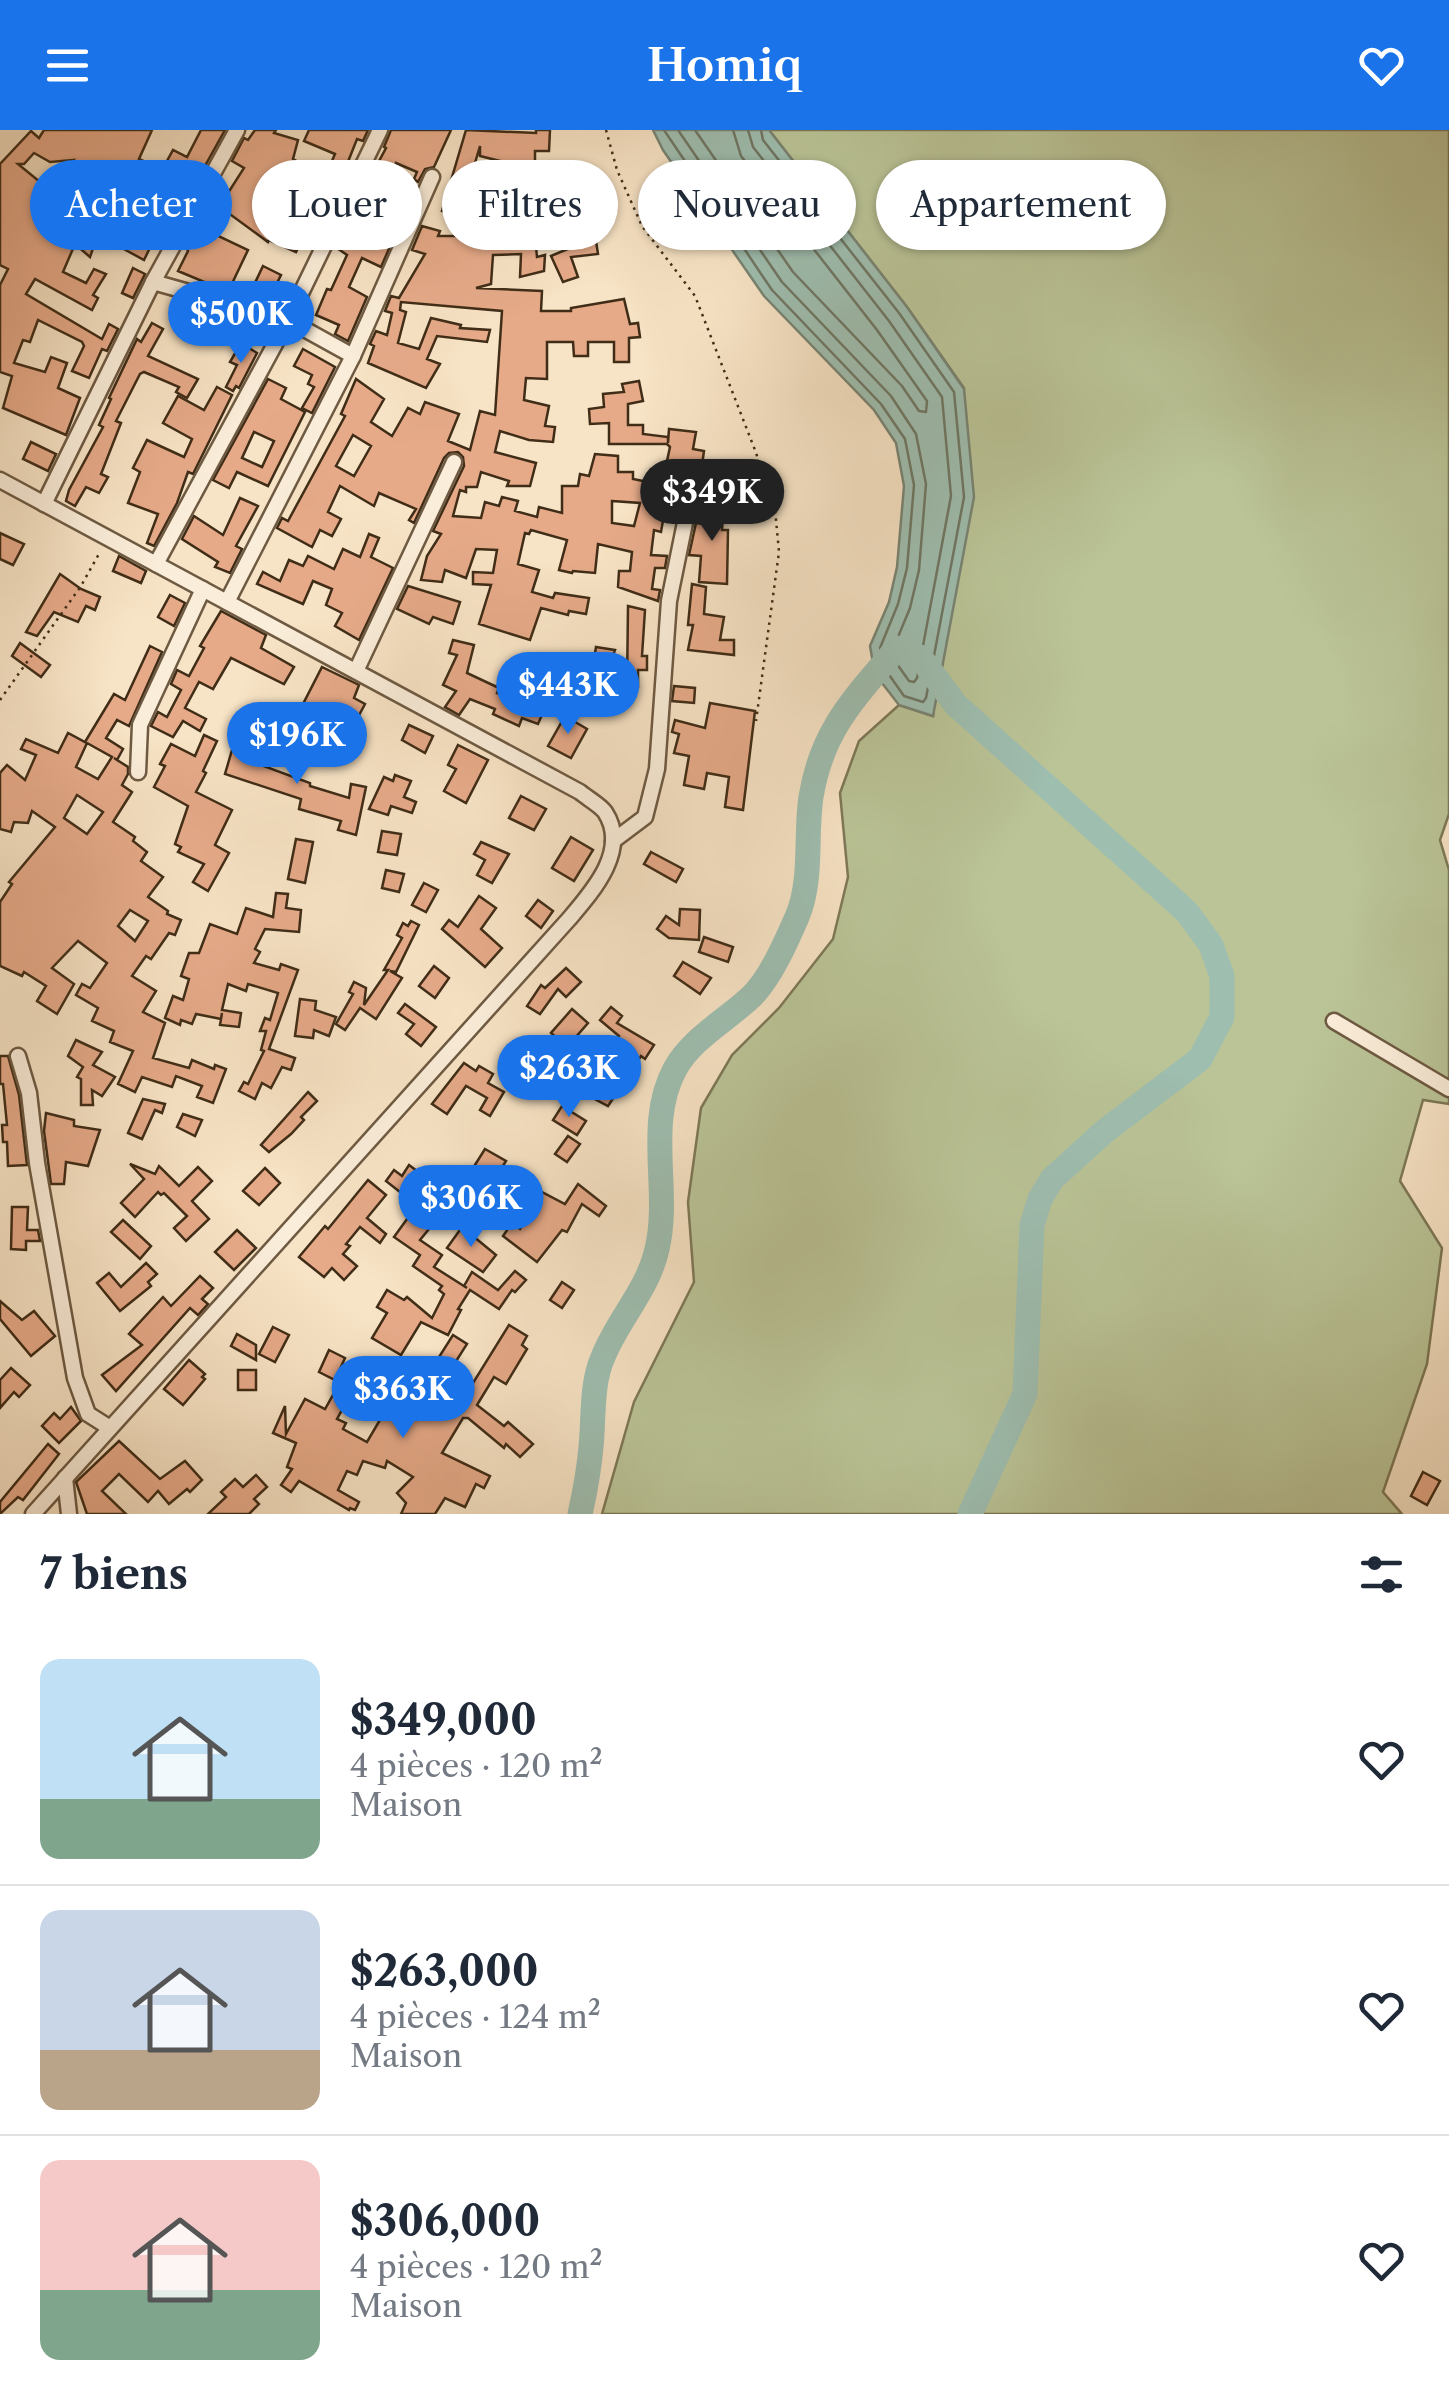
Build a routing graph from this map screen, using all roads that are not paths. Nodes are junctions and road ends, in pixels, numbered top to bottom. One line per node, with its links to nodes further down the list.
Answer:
1 (237, 130): 4 (street)
2 (380, 130): 5 (street)
3 (432, 177): 6 (street)
4 (153, 282): 5 (street); 10 (street)
5 (288, 320): 6 (street); 11 (street)
6 (353, 356): 13 (street)
7 (454, 462): 14 (street)
8 (0, 480): 10 (street)
9 (689, 503): 16 (street)
10 (44, 504): 11 (street)
11 (156, 564): 12 (street)
12 (203, 589): 13 (street); 15 (street)
13 (227, 602): 14 (street)
14 (358, 670): 16 (street)
15 (138, 772)
16 (613, 841): 20 (street)
17 (1334, 1021): 19 (street)
18 (18, 1056): 20 (street)
19 (1449, 1090)
20 (110, 1428): 21 (street)
21 (66, 1478): 22 (street); 23 (street)
22 (32, 1514)
23 (70, 1514)

